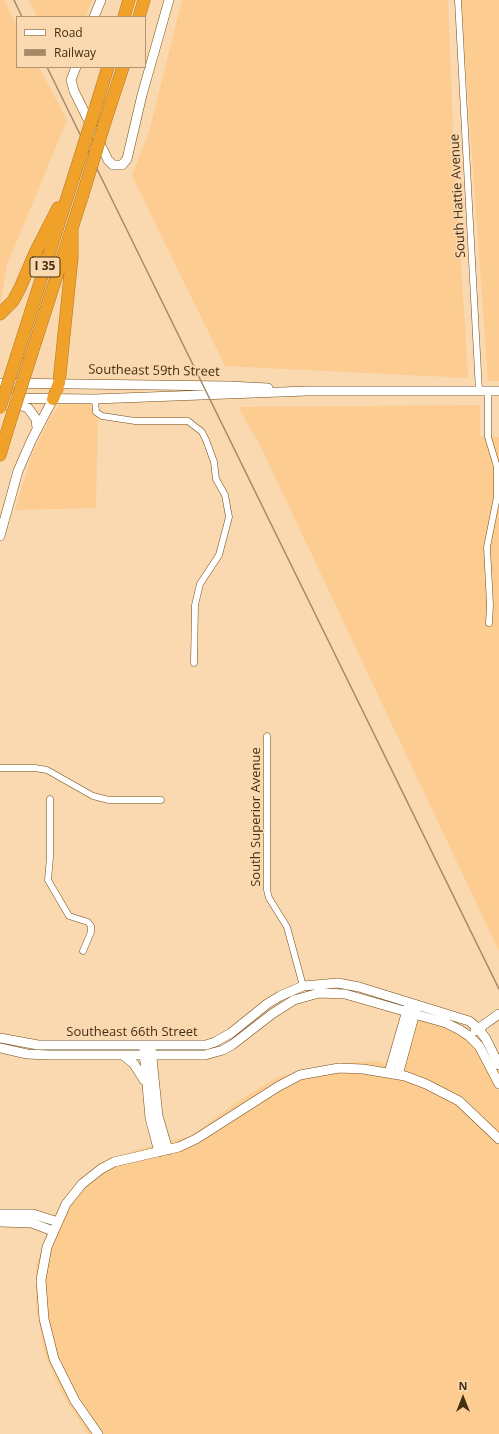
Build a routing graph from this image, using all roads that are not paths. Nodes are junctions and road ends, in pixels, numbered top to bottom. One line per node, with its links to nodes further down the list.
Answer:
1 (101, 0): 6 (main road)
2 (130, 0): 7 (highway)
3 (144, 0): 8 (highway)
4 (168, 0): 9 (main road)
5 (458, 0): 18 (street, South Hattie Avenue)
6 (94, 16)
7 (124, 16)
8 (139, 16)
9 (76, 68)
10 (108, 68): 12 (highway, I 35, bridge)
11 (123, 68): 13 (highway, I 35, bridge)
12 (73, 178): 14 (highway); 23 (highway, I 35, bridge)
13 (72, 228): 16 (highway); 25 (highway, I 35, bridge)
14 (0, 314)
15 (0, 383): 16 (main road, Southeast 59th Street)
16 (58, 383): 17 (main road, Southeast 59th Street); 21 (highway)
17 (307, 391): 18 (main road, Southeast 59th Street); 22 (main road, Southeast 59th Street)
18 (484, 391): 19 (main road, Southeast 59th Street); 27 (street, South Hattie Avenue)
19 (499, 391)
20 (0, 398): 21 (main road, Southeast 59th Street)
21 (53, 399): 22 (main road, Southeast 59th Street); 24 (main road)
22 (95, 399): 28 (street)
23 (0, 406): 24 (main road)
24 (37, 428): 26 (main road)
25 (0, 455)
26 (0, 536)
27 (489, 623)
28 (194, 663)
29 (267, 736): 34 (street, South Superior Avenue)
30 (0, 768): 32 (street)
31 (50, 799): 33 (street)
32 (161, 800)
33 (83, 951)
34 (303, 986): 35 (main road, Southeast 66th Street); 41 (main road, Southeast 66th Street)
35 (413, 1003): 36 (main road); 38 (main road, Southeast 66th Street)
36 (410, 1012): 39 (main road, Southeast 66th Street); 44 (main road, Southeast 66th Street); 46 (main road)
37 (499, 1014): 38 (main road)
38 (478, 1028): 39 (main road); 45 (main road)
39 (469, 1036): 48 (main road)
40 (0, 1038): 41 (main road, Southeast 66th Street)
41 (147, 1046): 44 (main road)
42 (0, 1048): 43 (main road, Southeast 66th Street)
43 (123, 1055): 44 (main road, Southeast 66th Street); 47 (main road)
44 (148, 1056): 47 (main road); 50 (main road)
45 (499, 1065)
46 (394, 1074): 49 (main road); 50 (main road)
47 (146, 1084): 50 (main road)
48 (499, 1084)
49 (499, 1140)
50 (164, 1151): 53 (main road)
51 (0, 1214): 53 (main road)
52 (0, 1222): 53 (main road)
53 (56, 1227): 54 (main road)
54 (98, 1434)

